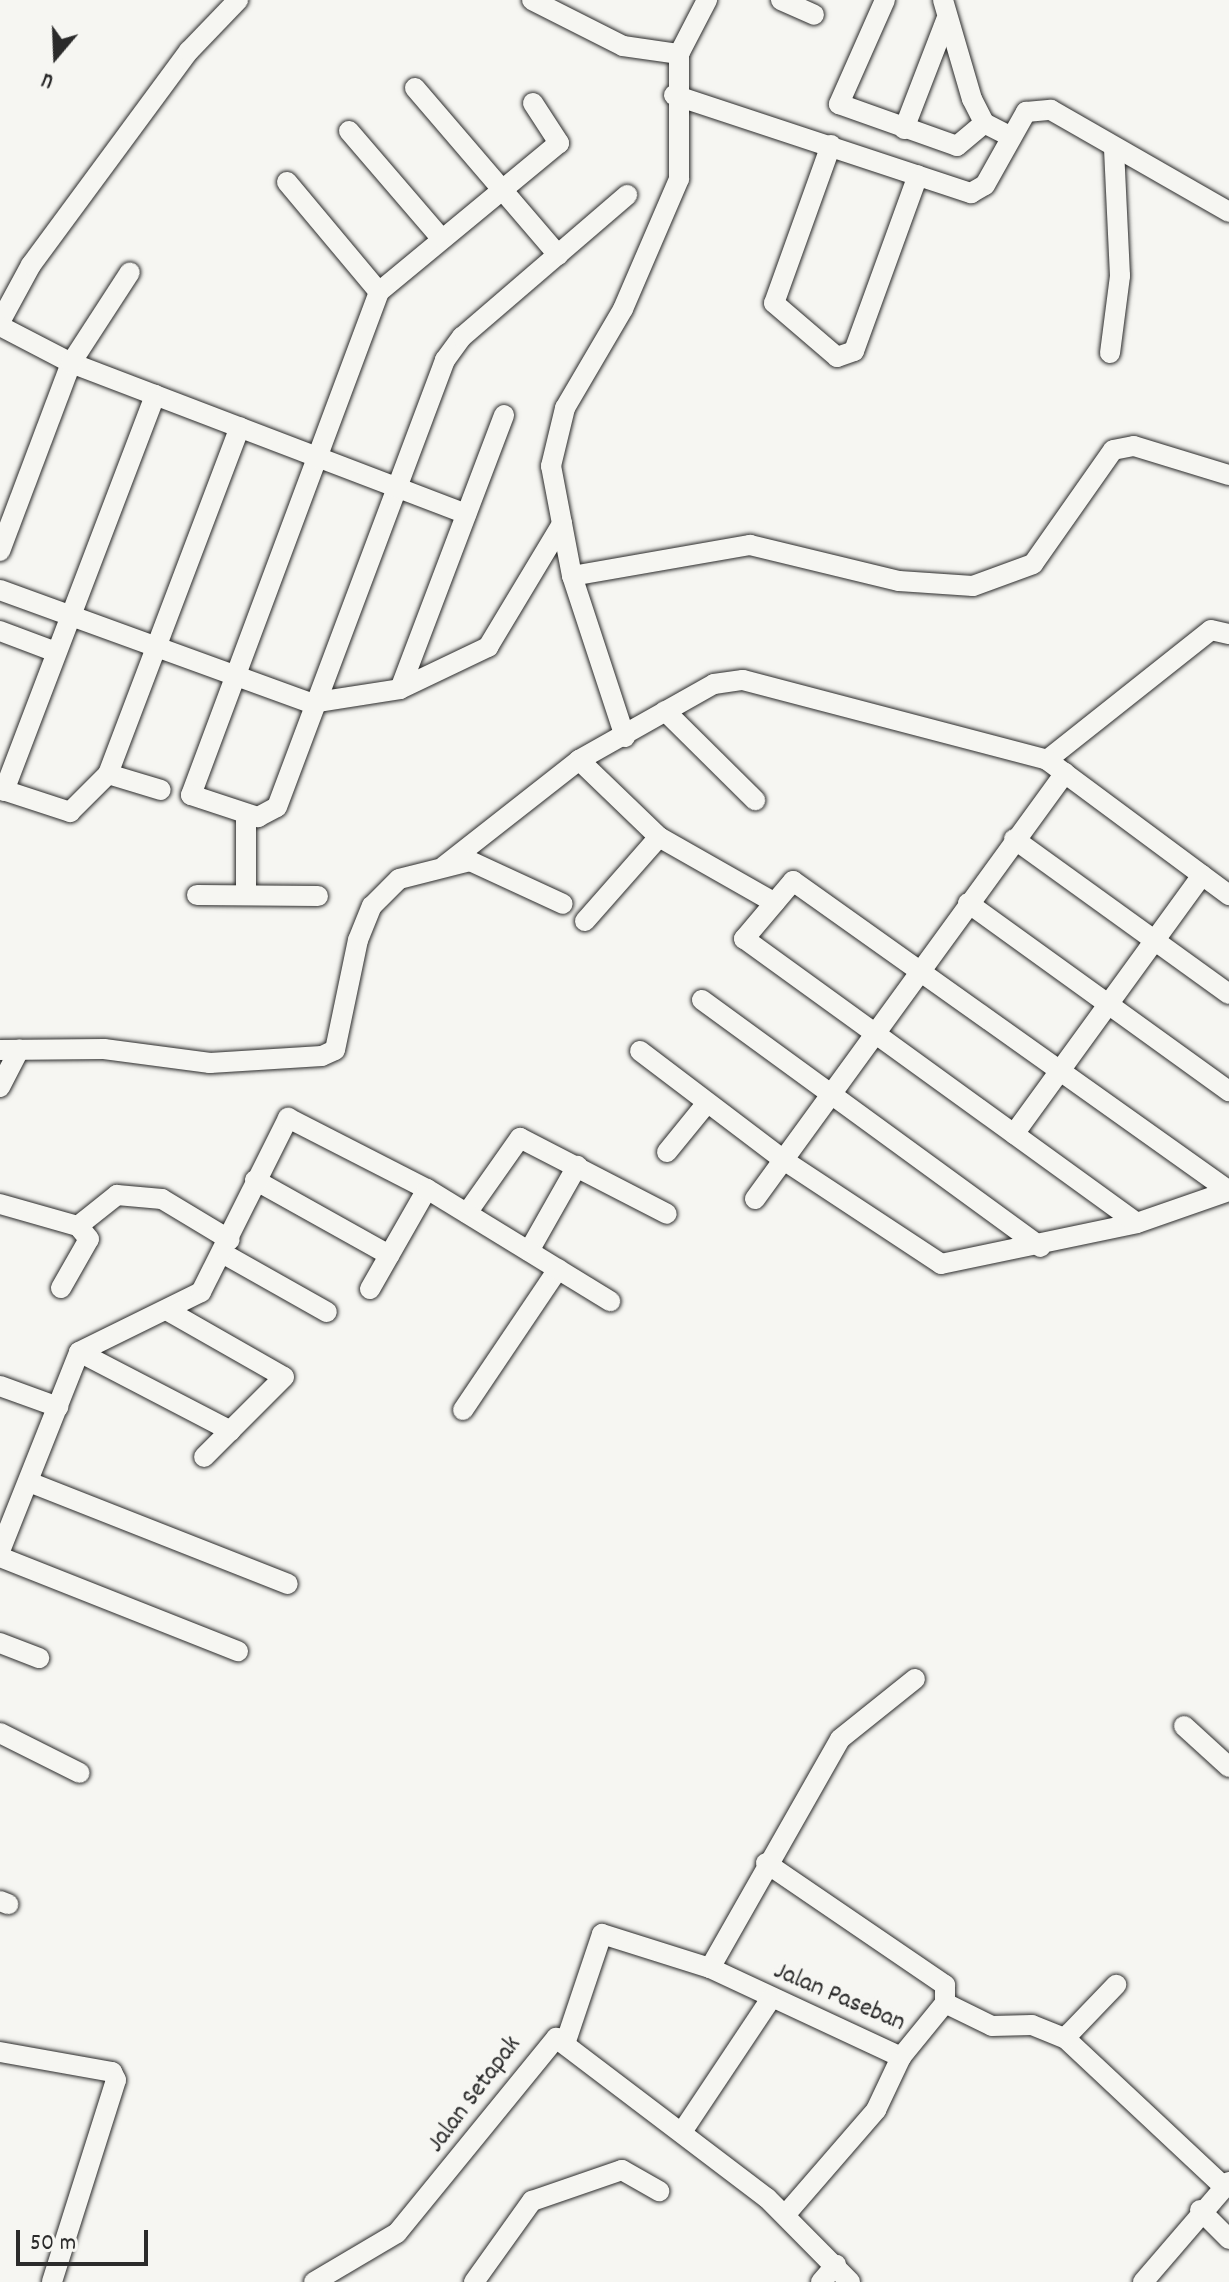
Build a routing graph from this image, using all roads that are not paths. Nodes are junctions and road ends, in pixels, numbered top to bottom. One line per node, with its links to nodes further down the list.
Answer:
1 (238, 0): 27 (street)
2 (532, 0): 8 (street)
3 (707, 0): 8 (street)
4 (781, 0): 7 (street)
5 (885, 0): 13 (street)
6 (944, 10): 12 (street); 13 (street)
7 (814, 15)
8 (679, 54): 10 (street)
9 (415, 88): 20 (street)
10 (674, 95): 16 (street); 37 (street)
11 (533, 103): 20 (street)
12 (984, 123): 13 (street); 15 (street)
13 (904, 129)
14 (349, 131): 23 (street)
15 (1011, 137): 17 (street); 18 (street)
16 (831, 145): 18 (street); 18 (street)
17 (1114, 147): 22 (street); 28 (street)
18 (918, 175)
19 (287, 182): 26 (street)
20 (501, 191): 23 (street); 24 (street)
21 (627, 195): 24 (street)
22 (1227, 205)
23 (441, 238): 26 (street)
24 (558, 255): 35 (street)
25 (130, 272): 29 (street)
26 (379, 292): 33 (street)
27 (0, 324): 29 (street)
28 (1110, 353)
29 (71, 363): 30 (street); 38 (street)
30 (155, 395): 32 (street); 41 (street)
31 (504, 415): 36 (street)
32 (240, 427): 33 (street); 44 (street)
33 (315, 455): 35 (street); 46 (street)
34 (1229, 475): 39 (street)
35 (394, 487): 36 (street); 48 (street)
36 (466, 514): 47 (street)
37 (562, 524): 39 (street); 47 (street)
38 (0, 551)
39 (572, 576): 50 (street)
40 (0, 590): 41 (street)
41 (70, 617): 44 (street); 45 (street)
42 (0, 631): 45 (street)
43 (1229, 634): 52 (street)
44 (155, 649): 46 (street); 54 (street)
45 (56, 652): 55 (street)
46 (234, 679): 48 (street); 58 (street)
47 (400, 689): 48 (street)
48 (311, 703): 58 (street)
49 (665, 711): 50 (street); 52 (street); 57 (street)
50 (625, 737): 51 (street)
51 (579, 760): 59 (street); 61 (street)
52 (1047, 760): 53 (street)
53 (1065, 773): 60 (street); 62 (street)
54 (108, 774): 55 (street); 56 (street)
55 (2, 790)
56 (161, 790)
57 (755, 800)
58 (246, 815): 64 (street)
59 (659, 837): 67 (street); 70 (street)
60 (1014, 839): 68 (street); 71 (street)
61 (444, 866): 69 (street); 77 (street)
62 (1202, 875): 65 (street); 71 (street)
63 (197, 895): 64 (street)
64 (246, 895): 66 (street)
65 (1229, 895)
66 (318, 896)
67 (775, 903): 72 (street); 76 (street)
68 (968, 903): 72 (street); 75 (street)
69 (563, 904)
70 (585, 921)
71 (1155, 940): 73 (street); 75 (street)
72 (921, 967): 76 (street); 79 (street)
73 (1229, 994)
74 (702, 1000): 82 (street)
75 (1108, 1004): 79 (street); 81 (street)
76 (874, 1033): 82 (street); 84 (street)
77 (10, 1050): 80 (street)
78 (640, 1051): 83 (street)
79 (1062, 1068): 84 (street); 90 (street)
80 (0, 1087)
81 (1229, 1091)
82 (832, 1098): 86 (street); 98 (street)
83 (707, 1103): 85 (street); 86 (street)
84 (1014, 1134): 95 (street)
85 (667, 1152)
86 (785, 1161): 91 (street); 98 (street)
87 (577, 1166): 93 (street); 94 (street); 99 (street)
88 (255, 1180): 89 (street); 97 (street); 100 (street)
89 (427, 1189): 93 (street); 100 (street)
90 (1229, 1191): 95 (street)
91 (755, 1199)
92 (0, 1204): 96 (street)
93 (467, 1213): 99 (street)
94 (667, 1214)
95 (1137, 1223): 98 (street)
96 (78, 1226): 97 (street); 102 (street)
97 (227, 1247): 105 (street); 106 (street)
98 (1041, 1247)
99 (529, 1251): 101 (street)
100 (389, 1255): 103 (street)
101 (558, 1269): 104 (street); 110 (street)
102 (61, 1288)
103 (370, 1289)
104 (610, 1301)
105 (170, 1312): 107 (street); 111 (street)
106 (327, 1312)
107 (79, 1352): 109 (street); 111 (street)
108 (0, 1386): 109 (street)
109 (58, 1407): 113 (street)
110 (463, 1410)
111 (231, 1431): 112 (street)
112 (204, 1457)
113 (29, 1482): 114 (street); 115 (street)
114 (0, 1554): 117 (street)
115 (288, 1584)
116 (0, 1643): 118 (street)
117 (238, 1651)
118 (39, 1658)
119 (915, 1679): 124 (street)
120 (1184, 1726): 122 (street)
121 (0, 1733): 123 (street)
122 (1229, 1767)
123 (80, 1773)
124 (766, 1863): 125 (street); 128 (street)
125 (710, 1968): 127 (street, Jalan Paseban); 130 (street, Jalan Paseban)
126 (1116, 1985): 129 (street)
127 (770, 2000): 132 (street, Jalan Paseban); 133 (street)
128 (945, 2003): 129 (street, Jalan Paseban); 132 (street, Jalan Paseban)
129 (1065, 2038): 134 (street, Jalan Paseban)
130 (566, 2041): 133 (street, Jalan Setapak); 141 (street, Jalan Setapak)
131 (0, 2052): 140 (street)
132 (901, 2057): 137 (street)
133 (682, 2132): 137 (street, Jalan Setapak)
134 (1226, 2184): 136 (street)
135 (659, 2191): 142 (street)
136 (1200, 2210): 138 (street); 145 (street)
137 (786, 2214): 139 (street, Jalan Setapak)
138 (1229, 2239)
139 (836, 2265): 143 (street); 144 (street, Jalan Setapak)
140 (52, 2282)
141 (314, 2282)
142 (474, 2282)
143 (821, 2282)
144 (850, 2282)
145 (1143, 2282)

